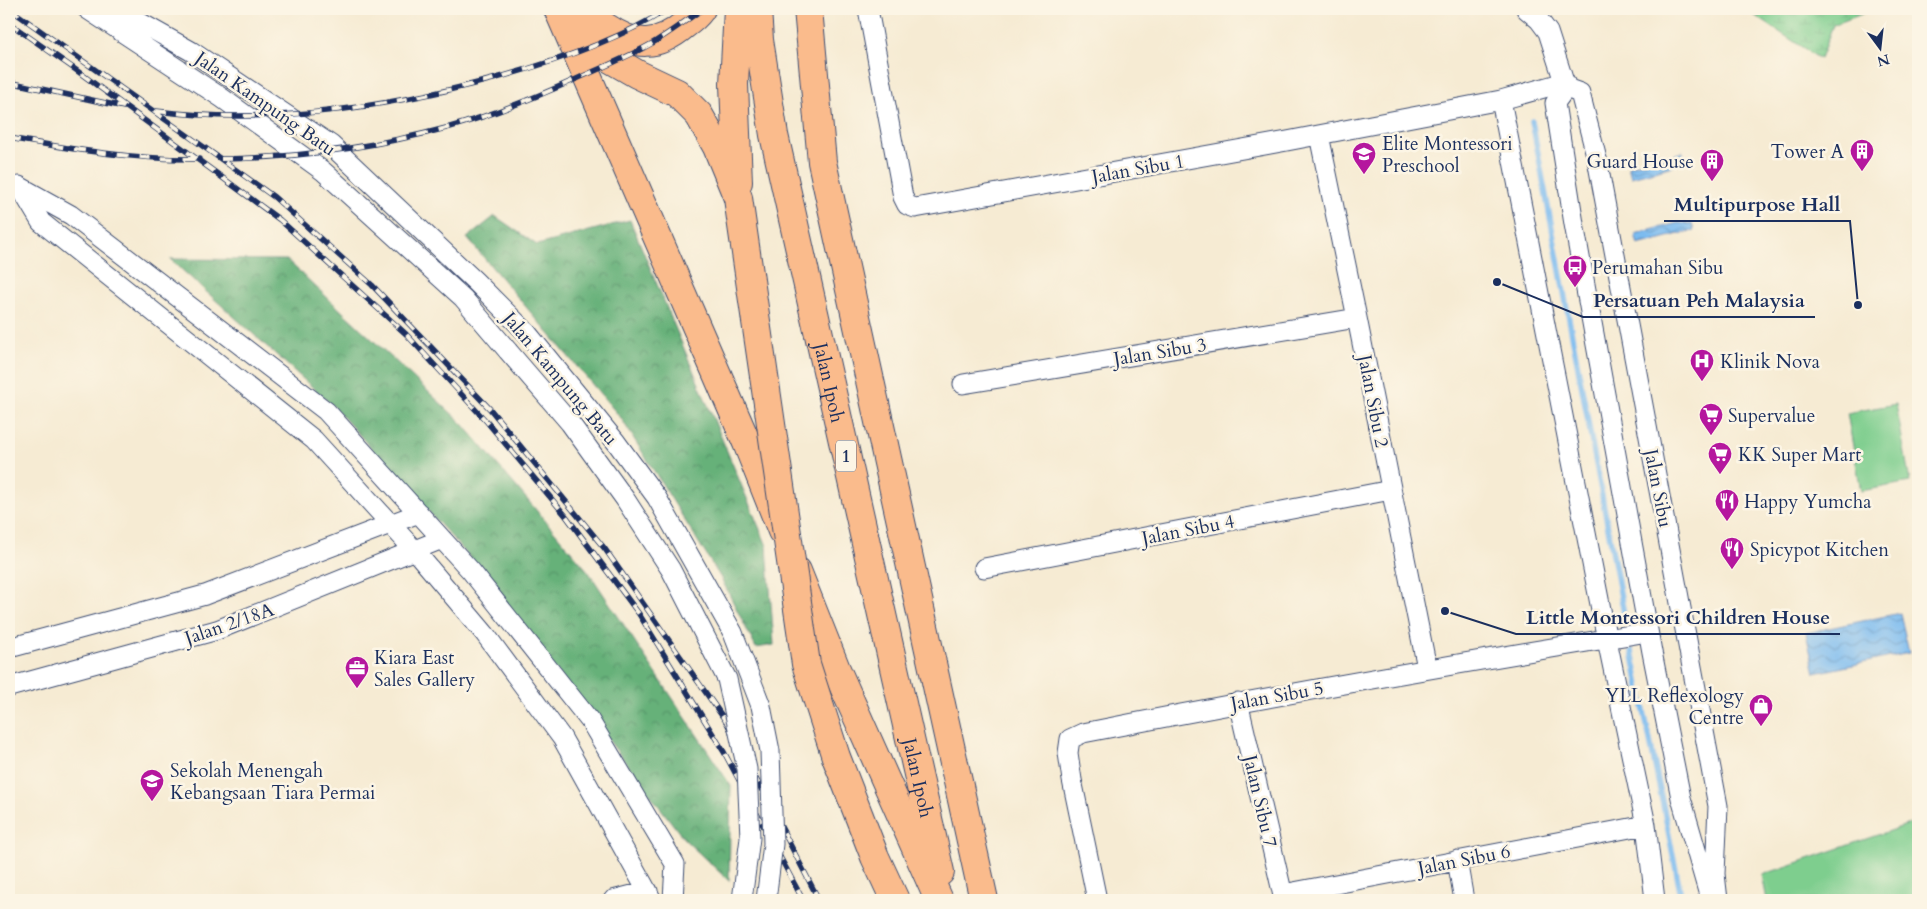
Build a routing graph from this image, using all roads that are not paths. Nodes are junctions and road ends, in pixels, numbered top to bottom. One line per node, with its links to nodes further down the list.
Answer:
1 (86, 9): 36 (street, Jalan Kampung Batu, bridge)
2 (116, 9): 37 (street, Jalan Kampung Batu, bridge)
3 (701, 9): 9 (highway)
4 (738, 9): 13 (highway)
5 (757, 9): 40 (highway, Jalan Ipoh / 1)
6 (808, 9): 41 (highway, Jalan Ipoh / 1)
7 (868, 9): 12 (street, Jalan Sibu 1)
8 (1526, 9): 10 (street, Jalan Sibu)
9 (567, 10): 13 (highway); 39 (highway)
10 (1566, 85): 11 (street, Jalan Sibu 1); 24 (street, Jalan Sibu); 46 (street, Jalan Sibu)
11 (1501, 100): 12 (street, Jalan Sibu 1); 25 (street)
12 (1318, 134): 16 (street, Jalan Sibu 2)
13 (738, 198): 38 (highway, bridge)
14 (111, 245): 15 (street); 15 (street); 19 (street)
15 (96, 266): 20 (street)
16 (1357, 318): 17 (street, Jalan Sibu 3); 18 (street, Jalan Sibu 2)
17 (963, 384)
18 (1391, 490): 23 (street, Jalan Sibu 4); 27 (street, Jalan Sibu 2)
19 (419, 514): 20 (street, Jalan 2/18A); 21 (street)
20 (390, 524): 22 (street); 26 (street, Jalan 2/18A)
21 (442, 539): 22 (street, Jalan 2/18A); 35 (street)
22 (415, 551): 28 (street, Jalan 2/18A); 32 (street)
23 (984, 568)
24 (1648, 632): 25 (street, Jalan Sibu 5); 45 (street, Jalan Sibu)
25 (1608, 640): 27 (street, Jalan Sibu 5); 30 (street)
26 (9, 648)
27 (1427, 668): 29 (street, Jalan Sibu 5)
28 (9, 687)
29 (1238, 702): 33 (street, Jalan Sibu 7); 42 (street, Jalan Sibu 5)
30 (1646, 825): 31 (street, Jalan Sibu 6); 44 (street)
31 (1457, 860): 33 (street, Jalan Sibu 6); 43 (street)
32 (650, 896): 34 (street)
33 (1283, 897)
34 (613, 900)
35 (673, 900)
36 (742, 900)
37 (766, 900)
38 (895, 900)
39 (939, 900)
40 (946, 900)
41 (984, 900)
42 (1097, 900)
43 (1464, 900)
44 (1655, 900)
45 (1710, 900)
46 (1718, 900)

